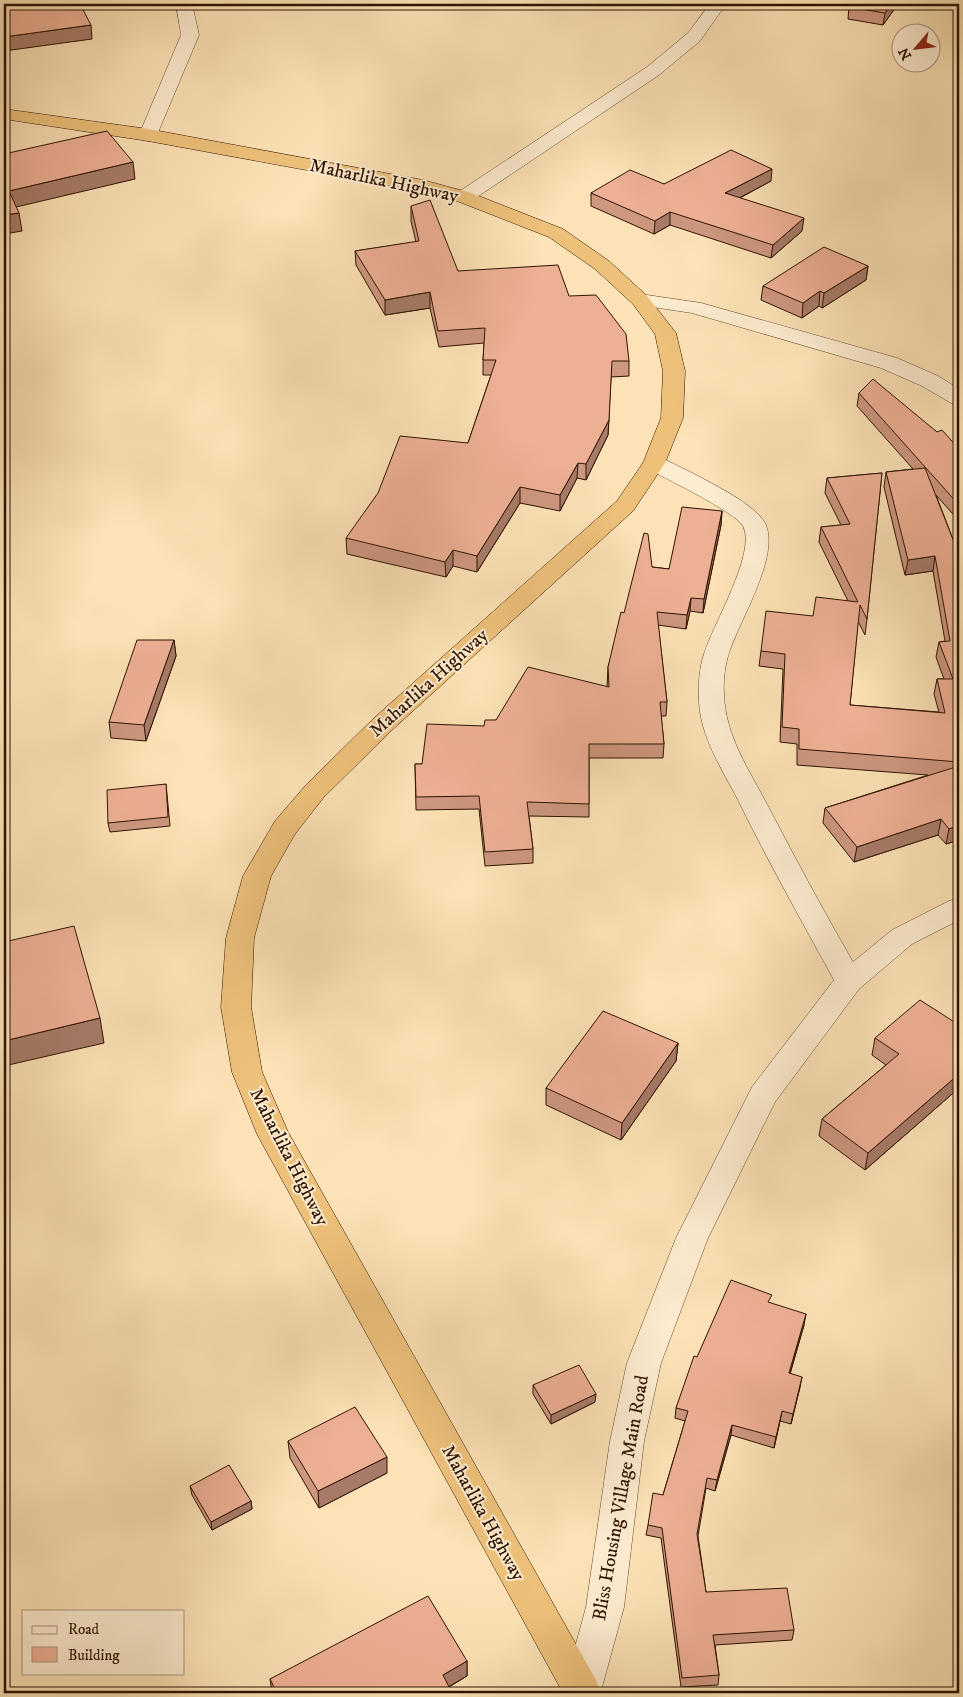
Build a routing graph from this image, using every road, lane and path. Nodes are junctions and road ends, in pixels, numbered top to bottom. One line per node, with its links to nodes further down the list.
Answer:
1 (184, 4): 4 (street)
2 (718, 4): 5 (street)
3 (4, 114): 4 (highway, Maharlika Highway)
4 (148, 135): 5 (highway, Maharlika Highway)
5 (464, 197): 6 (highway, Maharlika Highway)
6 (640, 300): 7 (street); 8 (highway, Maharlika Highway)
7 (959, 398)
8 (654, 463): 10 (street); 11 (highway, Maharlika Highway)
9 (959, 908): 10 (street, Bliss Housing Village Main Road)
10 (849, 981): 11 (street, Bliss Housing Village Main Road)
11 (582, 1692)

